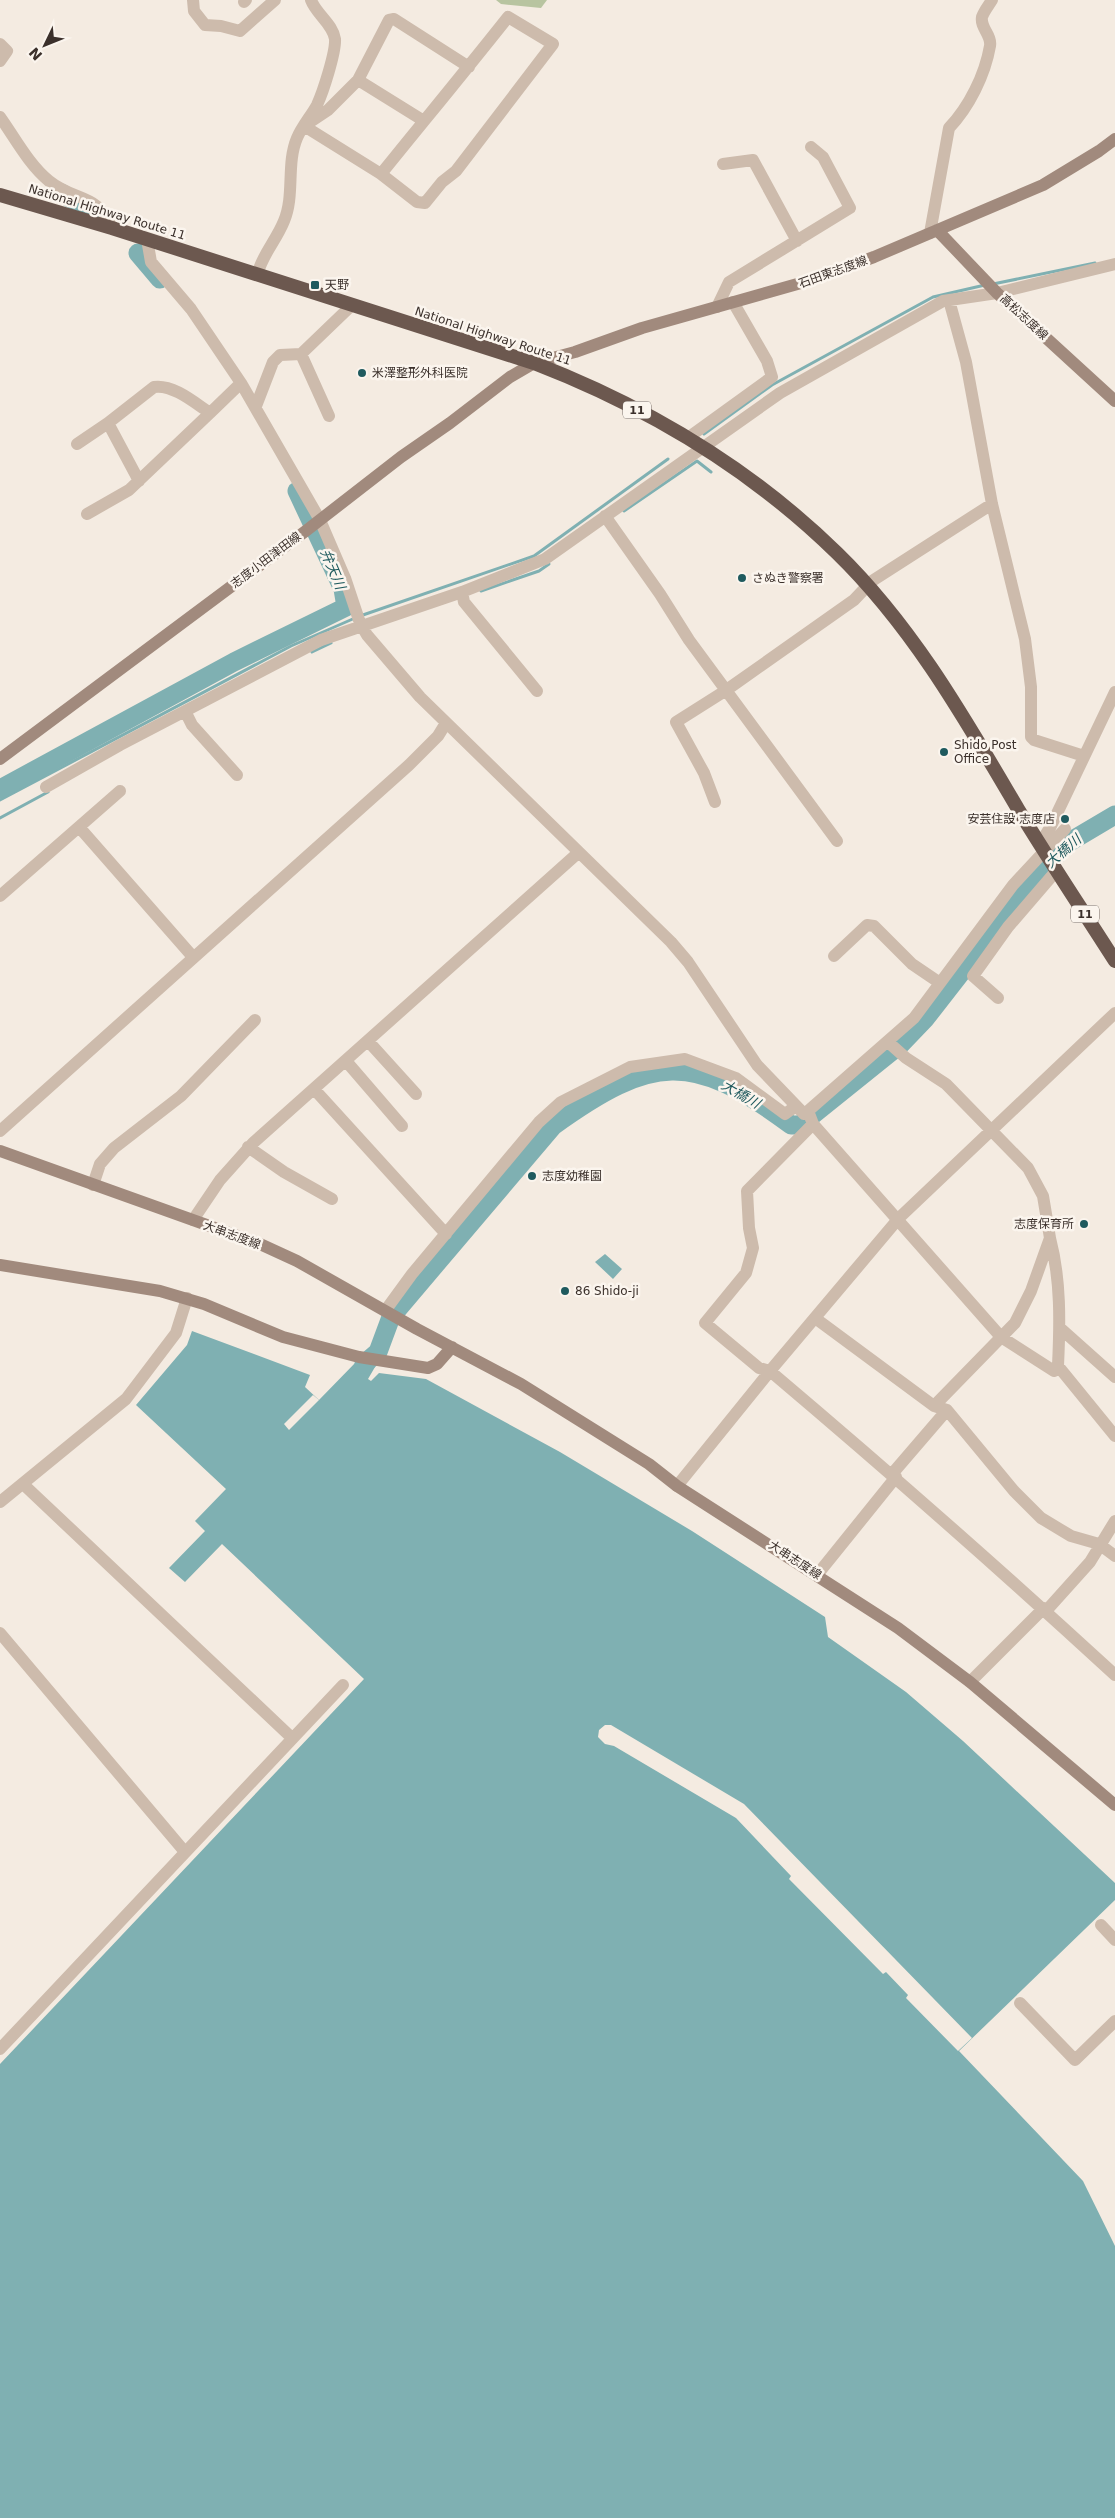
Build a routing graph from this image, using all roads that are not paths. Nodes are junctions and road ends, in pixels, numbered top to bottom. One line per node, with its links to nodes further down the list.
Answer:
1 (194, 0): 2 (street)
2 (275, 0)
3 (311, 0): 11 (street)
4 (992, 0): 18 (street)
5 (0, 44): 6 (street)
6 (0, 61)
7 (469, 66): 8 (street); 10 (street); 15 (street)
8 (358, 80): 10 (street); 11 (street)
9 (0, 117): 17 (street)
10 (424, 121): 15 (street)
11 (304, 126): 15 (street); 22 (street)
12 (1115, 139): 18 (main road, 石田東志度線)
13 (811, 147): 20 (street)
14 (723, 164): 20 (street)
15 (381, 174)
16 (0, 195): 17 (highway, National Highway Route 11 / 11)
17 (112, 228): 19 (highway, National Highway Route 11 / 11)
18 (934, 232): 23 (main road, 高松志度線); 25 (main road, 石田東志度線)
19 (147, 239): 22 (highway, National Highway Route 11 / 11); 30 (street)
20 (797, 241): 27 (street)
21 (1115, 264): 23 (street)
22 (257, 275): 26 (highway, National Highway Route 11 / 11)
23 (997, 293): 24 (street); 31 (main road, 高松志度線)
24 (949, 300): 38 (street); 40 (street)
25 (732, 302): 27 (main road, 石田東志度線); 36 (street)
26 (352, 306): 28 (street); 29 (highway, National Highway Route 11 / 11)
27 (717, 307): 29 (main road, 石田東志度線)
28 (301, 354): 32 (street); 34 (street)
29 (534, 363): 36 (highway, National Highway Route 11 / 11); 43 (main road, 志度小田津田線)
30 (241, 383): 32 (street); 33 (street)
31 (1115, 401)
32 (256, 406): 43 (street)
33 (210, 413): 35 (street); 39 (street)
34 (329, 416)
35 (108, 423): 37 (street); 39 (street)
36 (689, 437): 38 (highway, National Highway Route 11 / 11)
37 (77, 444)
38 (705, 446): 42 (street); 44 (highway, National Highway Route 11 / 11)
39 (139, 481): 41 (street)
40 (992, 504): 44 (street); 52 (street)
41 (87, 514)
42 (605, 516): 45 (street); 48 (street)
43 (320, 520): 46 (street); 53 (main road, 志度小田津田線)
44 (867, 586): 48 (street); 61 (highway, National Highway Route 11 / 11)
45 (462, 592): 46 (street); 47 (street)
46 (362, 626): 50 (street); 51 (street)
47 (538, 691)
48 (726, 691): 57 (street); 60 (street)
49 (1115, 692): 52 (street)
50 (185, 711): 54 (street); 55 (street)
51 (446, 723): 62 (street); 66 (street)
52 (1084, 756): 61 (street)
53 (0, 759)
54 (238, 775)
55 (46, 787)
56 (120, 791): 58 (street)
57 (715, 802)
58 (79, 827): 64 (street); 66 (street)
59 (1066, 829): 61 (street)
60 (837, 841)
61 (1043, 850): 63 (highway, National Highway Route 11 / 11); 68 (street)
62 (578, 853): 72 (street); 77 (street)
63 (1055, 868): 67 (highway, National Highway Route 11 / 11); 69 (street)
64 (0, 896)
65 (834, 956): 68 (street)
66 (193, 957): 80 (street)
67 (1115, 961)
68 (940, 983): 73 (street)
69 (998, 998)
70 (1115, 1013): 81 (street)
71 (255, 1020): 84 (street)
72 (368, 1041): 74 (street); 76 (street)
73 (888, 1042): 77 (street); 81 (street)
74 (346, 1061): 75 (street); 79 (street)
75 (314, 1089): 82 (street); 88 (street)
76 (416, 1094)
77 (802, 1108): 78 (street); 88 (street)
78 (813, 1124): 87 (street); 98 (street)
79 (402, 1126)
80 (0, 1131)
81 (990, 1131): 87 (street); 89 (street)
82 (248, 1147): 85 (street); 86 (street)
83 (0, 1150): 84 (main road, 大串志度線)
84 (93, 1185): 86 (main road, 大串志度線)
85 (332, 1199)
86 (193, 1220): 92 (main road, 大串志度線)
87 (896, 1221): 93 (street); 95 (street)
88 (446, 1234): 92 (street)
89 (1050, 1238): 94 (street); 95 (street)
90 (0, 1265): 91 (main road)
91 (187, 1298): 96 (main road); 104 (street)
92 (386, 1312): 96 (main road, 大串志度線)
93 (814, 1318): 98 (street); 100 (street)
94 (1060, 1328): 97 (street); 99 (street)
95 (1001, 1337): 97 (street); 100 (street)
96 (452, 1347): 105 (main road, 大串志度線)
97 (1058, 1366): 102 (street)
98 (770, 1371): 103 (street); 105 (street)
99 (1115, 1377)
100 (934, 1406): 101 (street)
101 (947, 1410): 103 (street); 108 (street)
102 (1115, 1436)
103 (894, 1476): 110 (street); 111 (street)
104 (22, 1484): 106 (street); 116 (street)
105 (677, 1486): 110 (main road, 大串志度線)
106 (0, 1502)
107 (1115, 1520): 108 (street)
108 (1099, 1544): 109 (street); 111 (street)
109 (1115, 1556)
110 (817, 1575): 114 (main road, 大串志度線)
111 (1045, 1609): 113 (street); 114 (street)
112 (0, 1633): 118 (street)
113 (1115, 1675)
114 (970, 1682): 117 (main road, 大串志度線)
115 (343, 1685): 116 (street)
116 (292, 1738): 118 (street)
117 (1115, 1805)
118 (185, 1852): 123 (street)
119 (1100, 1925): 120 (street)
120 (1115, 1940)
121 (1020, 2003): 122 (street)
122 (1115, 2022)
123 (0, 2049)

